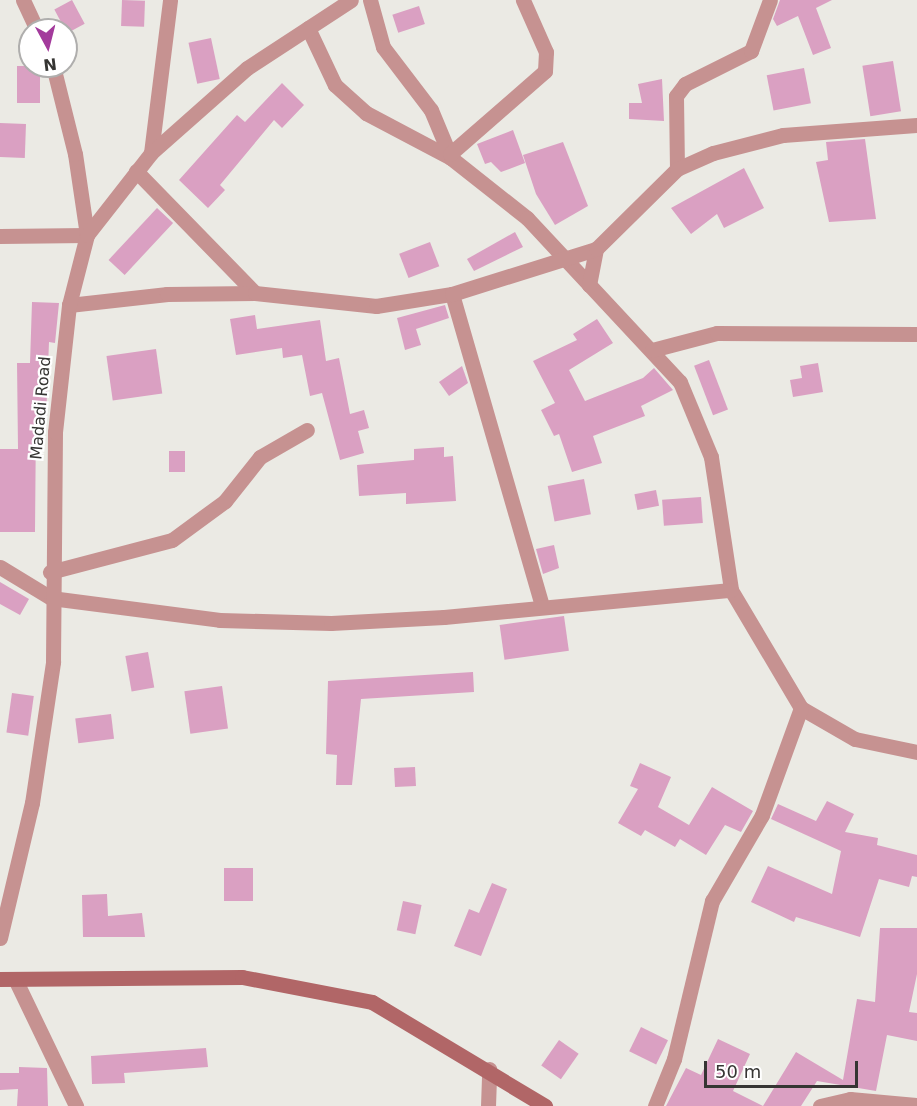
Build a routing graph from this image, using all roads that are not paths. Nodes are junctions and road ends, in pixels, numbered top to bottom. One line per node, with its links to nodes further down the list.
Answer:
1 (23, 0): 7 (street)
2 (170, 0): 11 (street)
3 (351, 0): 8 (street, Madadi Road)
4 (370, 0): 12 (street)
5 (523, 0): 12 (street)
6 (770, 0): 13 (street)
7 (31, 18)
8 (308, 28): 11 (street, Madadi Road); 12 (street)
9 (56, 78): 15 (street)
10 (917, 125): 13 (street)
11 (151, 153): 14 (street, Madadi Road)
12 (450, 156): 18 (street)
13 (677, 169): 17 (street)
14 (136, 171): 15 (street, Madadi Road); 20 (street)
15 (87, 235): 16 (street); 22 (street, Madadi Road)
16 (0, 236)
17 (596, 249): 18 (street); 19 (street)
18 (566, 259): 19 (street); 21 (street)
19 (589, 285): 24 (street)
20 (255, 293): 21 (street); 22 (street)
21 (452, 294): 30 (street)
22 (69, 305): 27 (street, Madadi Road)
23 (917, 334): 24 (street)
24 (652, 350): 28 (street)
25 (307, 430): 27 (street)
26 (0, 567): 29 (street)
27 (50, 572): 29 (street, Madadi Road)
28 (731, 590): 30 (street); 31 (street)
29 (51, 598): 30 (street); 33 (street, Madadi Road)
30 (542, 605)
31 (801, 708): 32 (street); 40 (street)
32 (917, 752)
33 (0, 938)
34 (7, 979): 35 (main road); 37 (street)
35 (489, 1069): 38 (street); 39 (main road)
36 (917, 1105): 41 (street)
37 (76, 1106)
38 (488, 1106)
39 (545, 1106)
40 (655, 1106)
41 (820, 1106)

